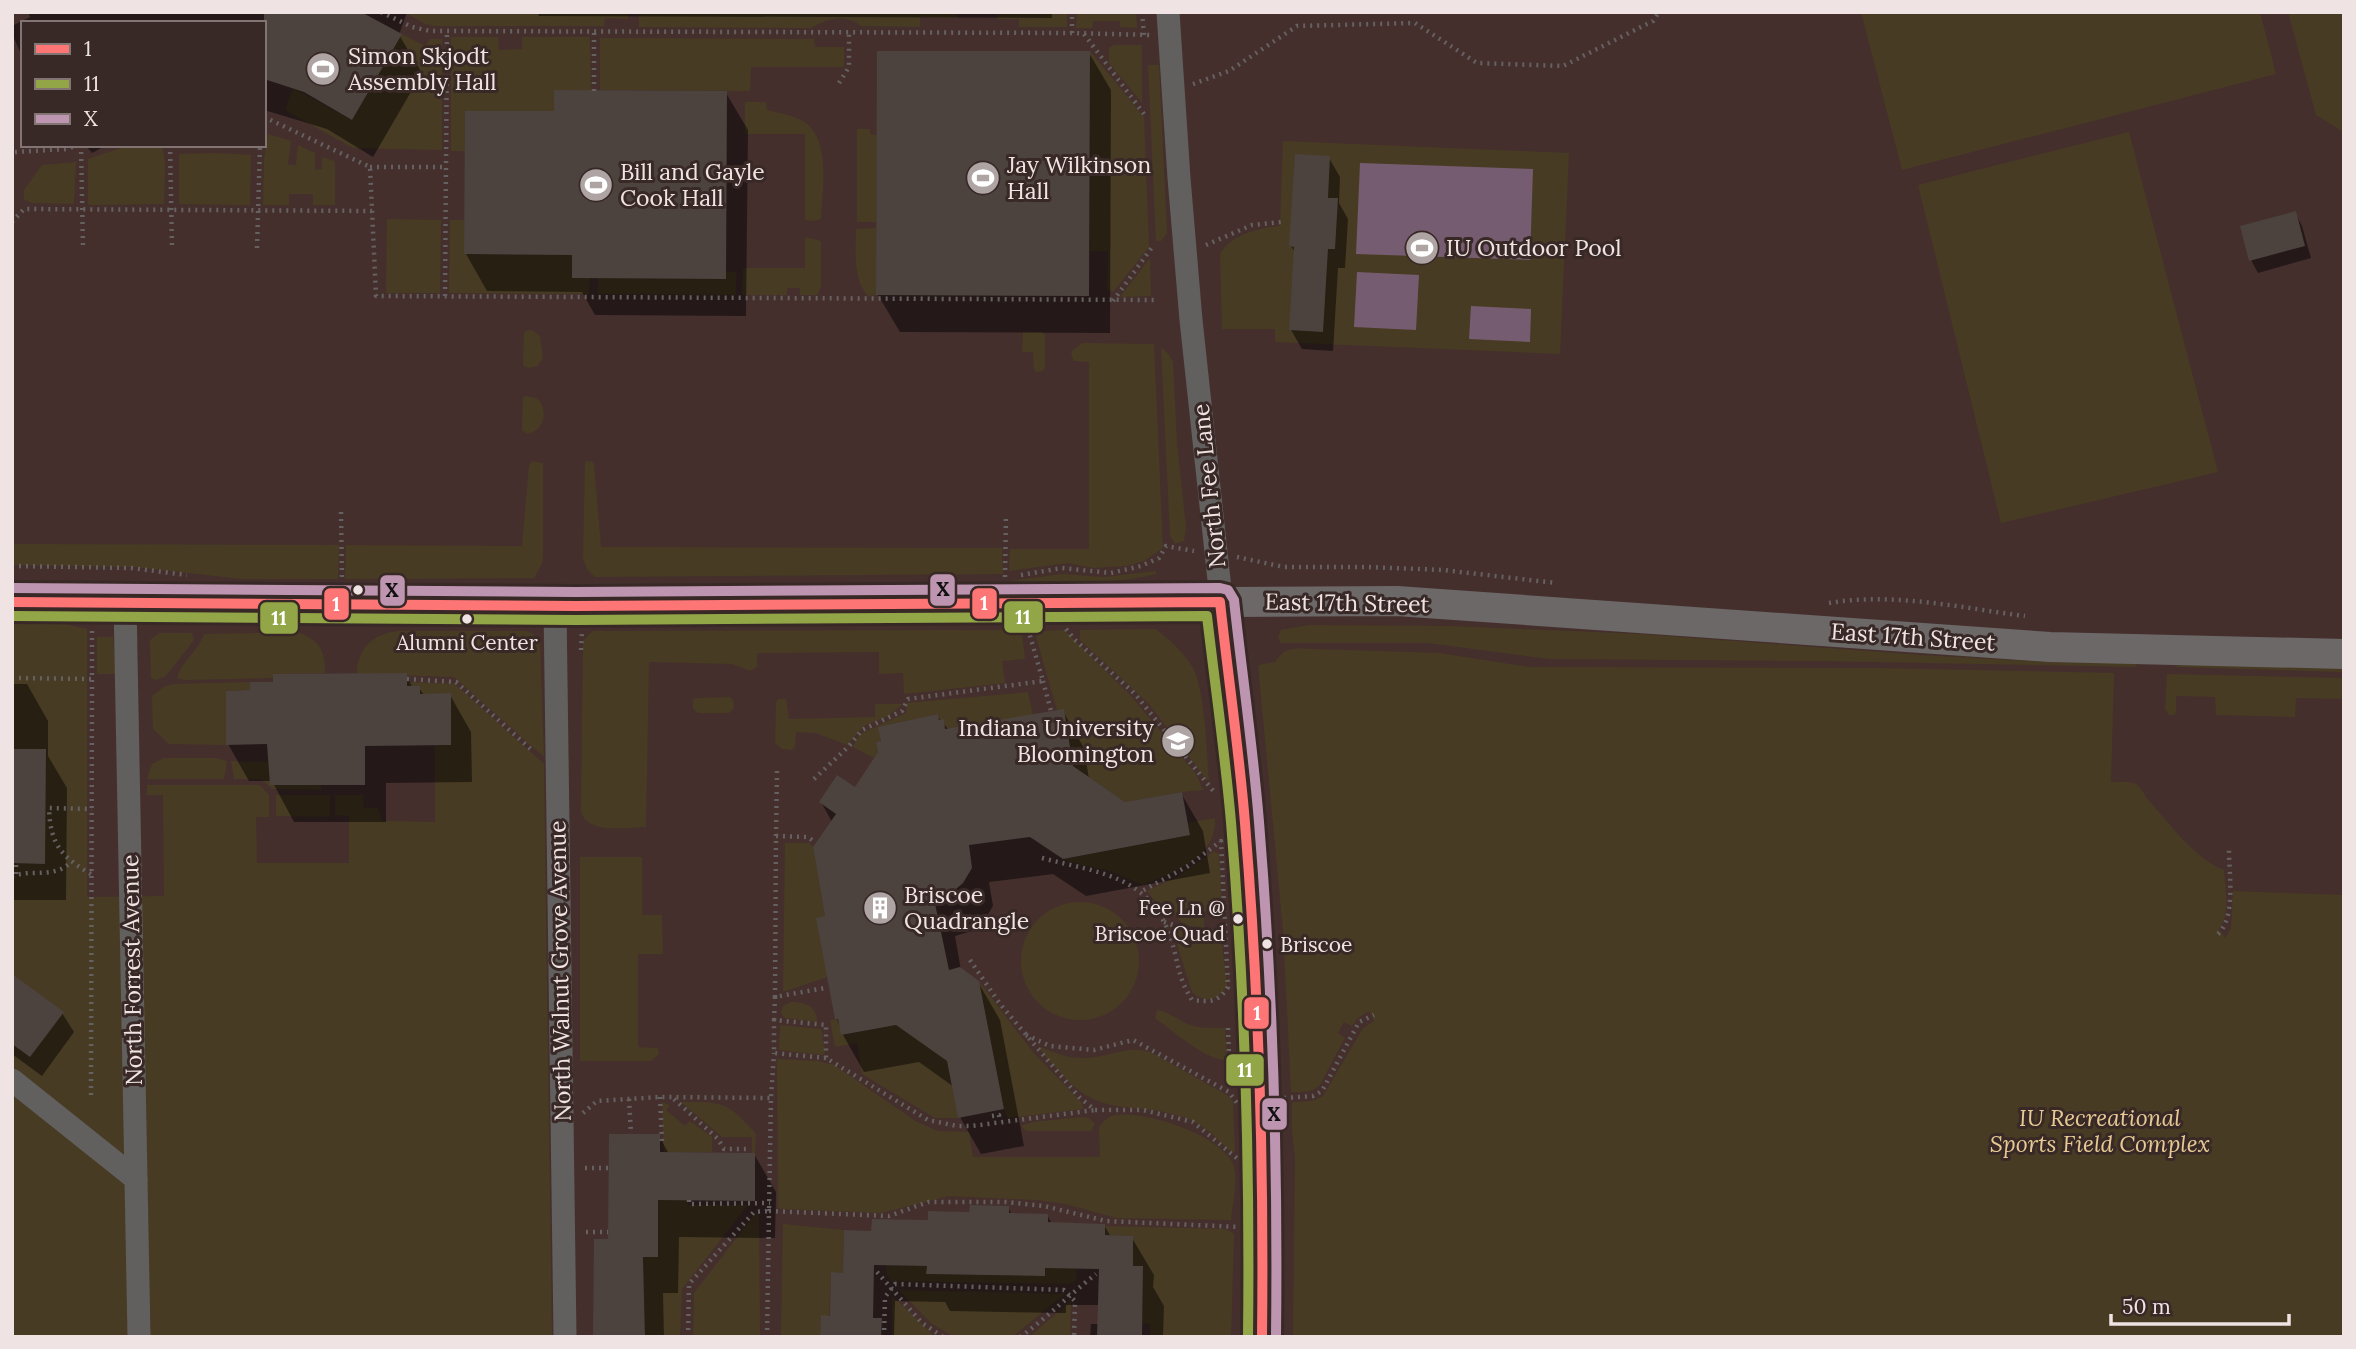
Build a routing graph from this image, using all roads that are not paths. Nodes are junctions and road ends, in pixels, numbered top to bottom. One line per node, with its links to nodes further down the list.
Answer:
1 (1168, 12): 3 (street, North Fee Lane)
2 (12, 602): 4 (main road, East 17th Street)
3 (1220, 602): 5 (main road, East 17th Street); 6 (main road, East 17th Street); 11 (street, North Fee Lane)
4 (125, 603): 5 (main road, East 17th Street); 8 (street, North Forrest Avenue)
5 (555, 606): 10 (street, North Walnut Grove Avenue)
6 (2344, 654)
7 (12, 1080): 8 (street)
8 (136, 1179): 9 (street, North Forrest Avenue)
9 (139, 1337)
10 (565, 1337)
11 (1262, 1337)

